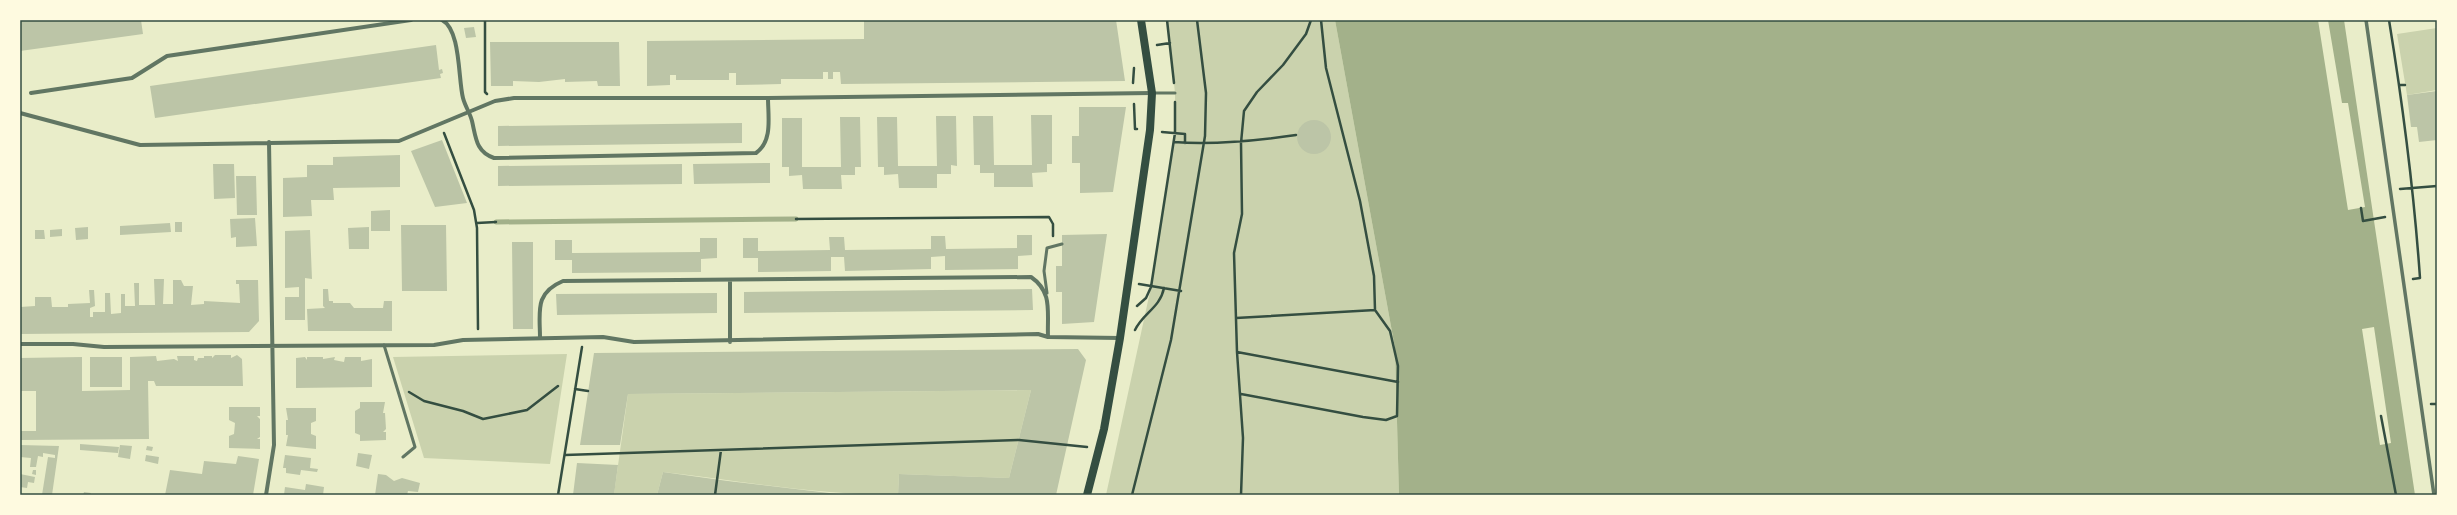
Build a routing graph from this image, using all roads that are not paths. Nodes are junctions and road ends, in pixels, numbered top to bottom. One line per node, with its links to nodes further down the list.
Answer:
1 (411, 20): 5 (street)
2 (442, 20): 10 (street)
3 (1141, 20): 6 (main road)
4 (2366, 20): 25 (street)
5 (31, 93)
6 (1152, 93): 7 (lane); 8 (street); 17 (main road)
7 (1175, 94)
8 (768, 98): 10 (street); 10 (street)
9 (20, 113): 11 (street)
10 (469, 113): 11 (street)
11 (269, 142): 21 (street)
12 (1062, 244): 14 (lane)
13 (730, 280): 14 (street); 16 (street); 18 (street)
14 (1047, 293): 15 (street)
15 (1048, 337): 17 (street); 18 (street)
16 (540, 338): 18 (street); 20 (street)
17 (1120, 338): 24 (main road)
18 (730, 342)
19 (20, 344): 21 (street)
20 (384, 345): 21 (street); 22 (lane)
21 (273, 346): 23 (street)
22 (403, 458)
23 (266, 495)
24 (1087, 495)
25 (2434, 495)

